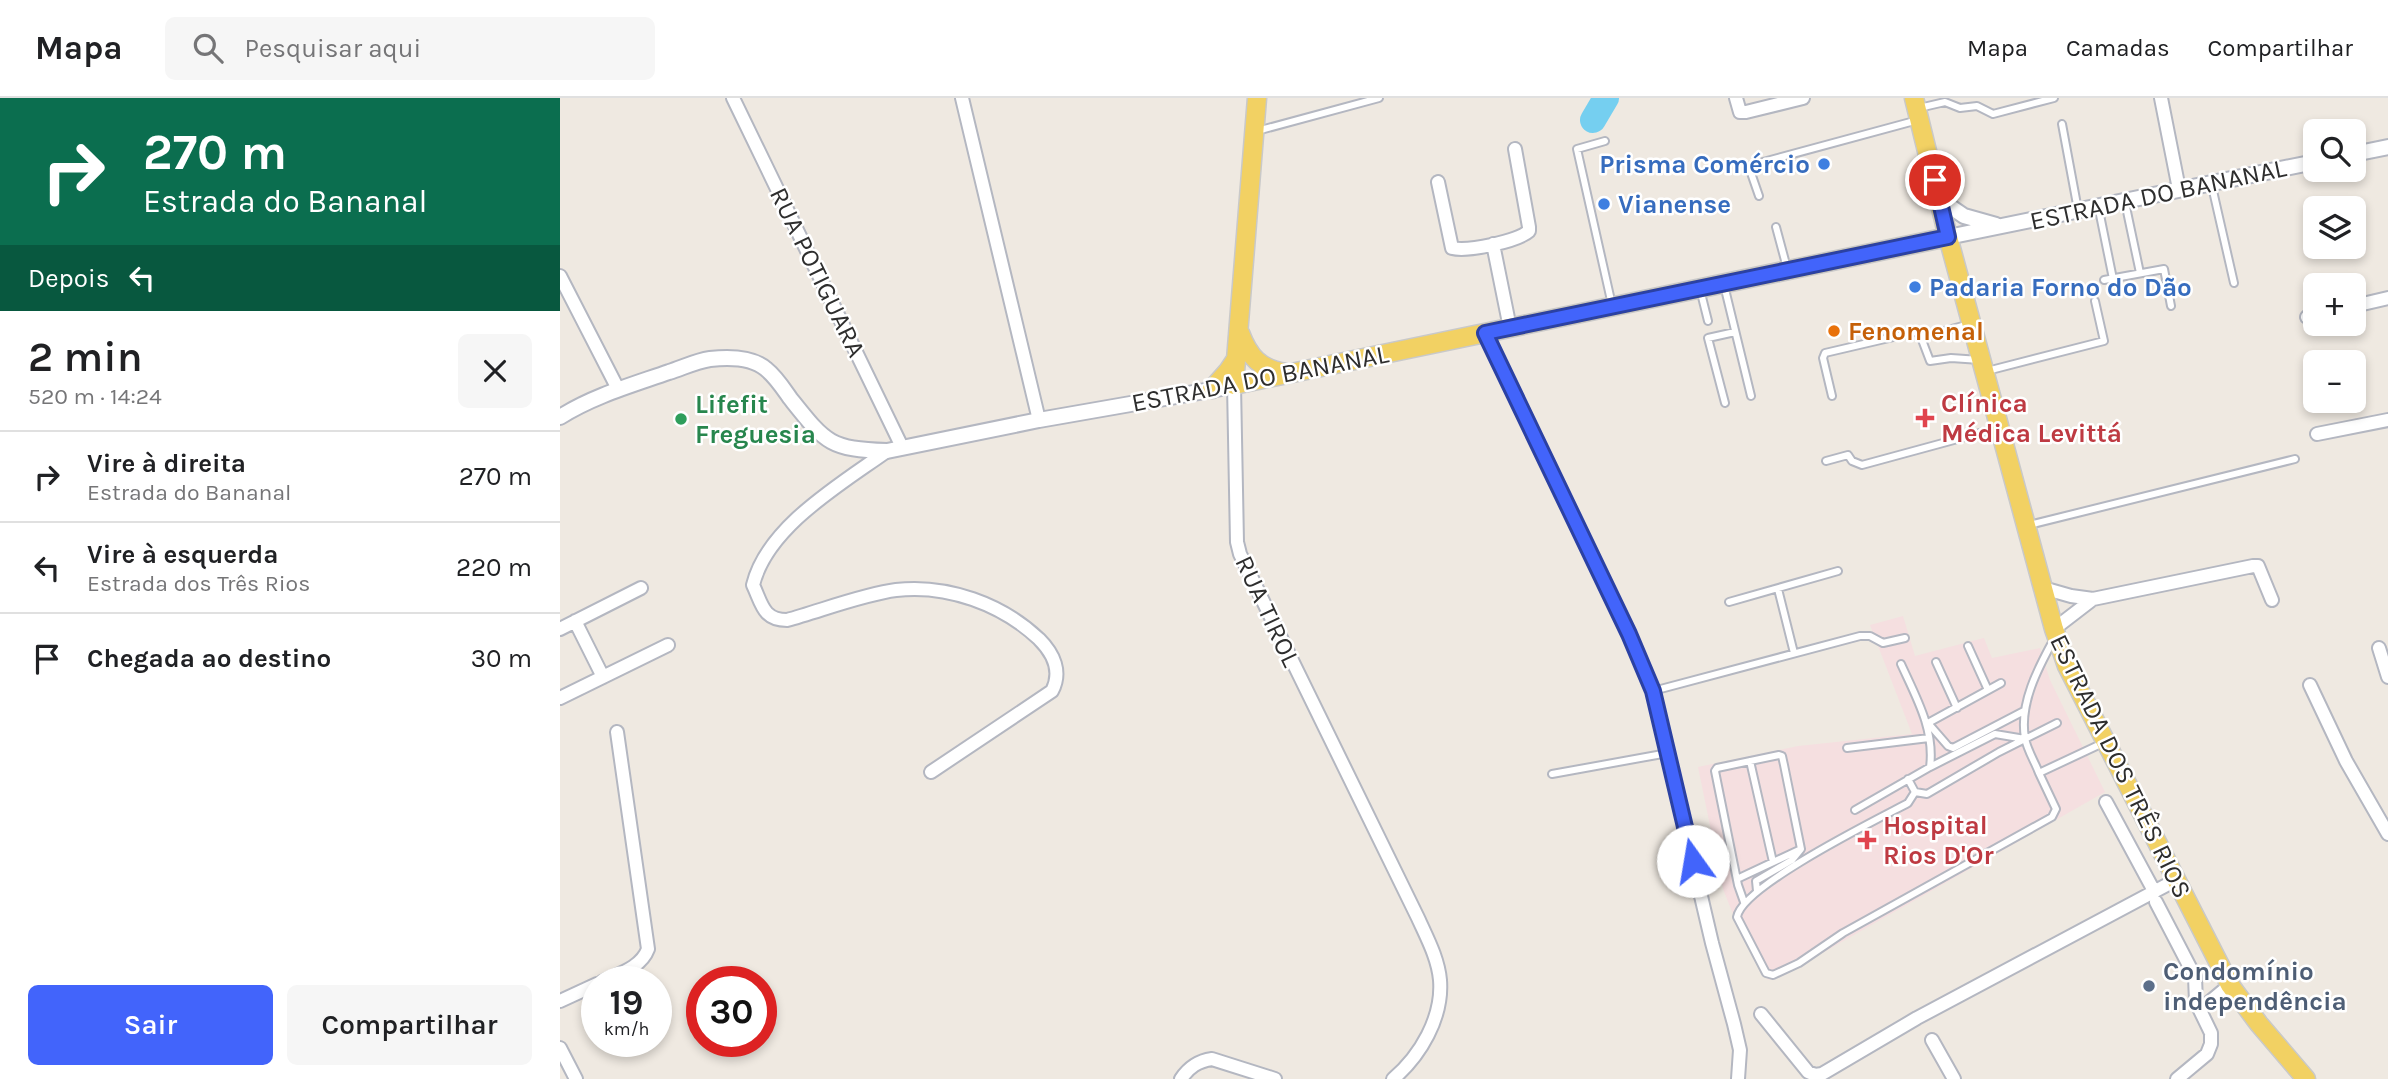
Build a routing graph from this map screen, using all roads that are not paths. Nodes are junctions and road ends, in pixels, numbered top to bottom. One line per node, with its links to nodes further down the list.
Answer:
1 (733, 98): 63 (street, RUA POTIGUARA)
2 (962, 98): 59 (street)
3 (1257, 98): 11 (main road, RUA TIROL)
4 (1379, 98): 11 (lane)
5 (1736, 98): 6 (street)
6 (1803, 98)
7 (2054, 98): 9 (lane)
8 (2161, 98): 19 (street)
9 (1917, 109): 20 (lane); 21 (main road, ESTRADA DOS TRÊS RIOS)
10 (2062, 124): 24 (lane)
11 (1255, 131): 45 (main road, RUA TIROL)
12 (1605, 141): 41 (lane)
13 (2388, 147): 15 (street)
14 (1515, 149): 28 (street)
15 (2366, 152)
16 (2303, 164): 18 (street, ESTRADA DO BANANAL)
17 (1438, 181): 28 (street)
18 (2211, 182): 19 (street, ESTRADA DO BANANAL); 34 (lane)
19 (2179, 189): 22 (street, ESTRADA DO BANANAL)
20 (1759, 196)
21 (1939, 199): 25 (street, ESTRADA DO BANANAL); 27 (main road, ESTRADA DOS TRÊS RIOS)
22 (2125, 200): 23 (street, ESTRADA DO BANANAL); 30 (lane)
23 (2098, 205): 24 (street, ESTRADA DO BANANAL); 32 (lane)
24 (2078, 210): 25 (street, ESTRADA DO BANANAL)
25 (2001, 226): 27 (street, ESTRADA DO BANANAL)
26 (1776, 227): 29 (lane)
27 (1948, 237): 29 (main road, ESTRADA DO BANANAL); 43 (main road, ESTRADA DOS TRÊS RIOS)
28 (1493, 244): 44 (street)
29 (1787, 270): 35 (main road, ESTRADA DO BANANAL)
30 (2140, 273): 32 (lane); 40 (lane)
31 (560, 276): 53 (street)
32 (2113, 279): 33 (lane)
33 (2104, 280)
34 (2234, 283)
35 (1724, 284): 36 (main road, ESTRADA DO BANANAL); 46 (lane)
36 (1700, 288): 41 (main road, ESTRADA DO BANANAL); 42 (lane)
37 (2388, 298): 39 (street)
38 (2095, 301): 50 (lane)
39 (2366, 303)
40 (2171, 306)
41 (1613, 307): 44 (main road, ESTRADA DO BANANAL)
42 (1708, 321)
43 (1972, 324): 48 (lane); 50 (main road, ESTRADA DOS TRÊS RIOS)
44 (1510, 328): 47 (main road, ESTRADA DO BANANAL)
45 (1239, 331): 49 (main road, RUA TIROL); 51 (main road)
46 (1735, 332): 55 (lane); 57 (lane)
47 (1485, 333): 51 (main road, ESTRADA DO BANANAL); 89 (street)
48 (1922, 337): 50 (lane); 56 (lane)
49 (1236, 359): 52 (main road, RUA TIROL); 54 (main road)
50 (1983, 365): 61 (main road, ESTRADA DOS TRÊS RIOS)
51 (1293, 373): 52 (main road, ESTRADA DO BANANAL)
52 (1234, 385): 54 (street, ESTRADA DO BANANAL); 130 (street, RUA TIROL)
53 (618, 389): 58 (street, ESTRADA DO BANANAL); 63 (street, ESTRADA DO BANANAL)
54 (1212, 389): 59 (street, ESTRADA DO BANANAL)
55 (1751, 396)
56 (1832, 396)
57 (1725, 403)
58 (560, 417)
59 (1039, 420): 63 (street, ESTRADA DO BANANAL)
60 (2388, 420): 62 (street)
61 (2000, 428): 65 (lane); 66 (main road, ESTRADA DOS TRÊS RIOS)
62 (2317, 433)
63 (895, 449): 103 (street)
64 (2295, 459): 66 (lane)
65 (1826, 461)
66 (2027, 526): 69 (main road, ESTRADA DOS TRÊS RIOS)
67 (1838, 571): 70 (lane)
68 (641, 588): 74 (street)
69 (2043, 588): 71 (street); 76 (main road, ESTRADA DOS TRÊS RIOS)
70 (1778, 589): 73 (lane); 81 (lane)
71 (2093, 599): 72 (street); 76 (street)
72 (2272, 600)
73 (1729, 602)
74 (575, 621): 75 (street); 84 (street)
75 (560, 629)
76 (2055, 632): 92 (lane); 98 (main road, ESTRADA DOS TRÊS RIOS)
77 (1905, 638): 81 (lane)
78 (668, 645): 84 (street)
79 (1968, 646): 88 (lane)
80 (2379, 648): 85 (street)
81 (1794, 653): 89 (lane)
82 (1937, 662): 91 (lane)
83 (1902, 664): 93 (lane)
84 (603, 677): 90 (street)
85 (2388, 677)
86 (2001, 683): 88 (lane)
87 (2310, 685): 110 (street)
88 (1988, 690): 91 (lane)
89 (1653, 691): 100 (street)
90 (560, 698)
91 (1956, 708): 93 (lane)
92 (2024, 711): 93 (lane); 97 (lane)
93 (1928, 723): 96 (lane)
94 (2057, 723): 97 (lane)
95 (617, 732): 118 (street)
96 (1929, 738): 99 (lane); 102 (lane)
97 (2025, 739): 102 (lane); 104 (lane); 107 (lane)
98 (2105, 741): 104 (lane); 114 (main road, ESTRADA DOS TRÊS RIOS)
99 (1847, 748)
100 (1668, 753): 105 (lane); 131 (street)
101 (1750, 761): 111 (lane); 112 (lane); 113 (lane)
102 (1930, 767): 106 (lane)
103 (930, 772)
104 (2039, 773): 117 (lane)
105 (1552, 774)
106 (1908, 779): 107 (lane); 109 (lane)
107 (1915, 792): 115 (lane)
108 (2106, 802): 116 (street)
109 (1855, 810)
110 (2388, 834)
111 (1801, 849): 112 (lane); 115 (lane)
112 (1773, 862): 113 (lane)
113 (1737, 879): 117 (lane)
114 (2176, 880): 116 (street); 119 (main road, ESTRADA DOS TRÊS RIOS)
115 (1757, 891): 117 (lane)
116 (2155, 897): 122 (street); 123 (street)
117 (1744, 902)
118 (634, 966)
119 (2231, 985): 122 (street); 126 (main road, ESTRADA DOS TRÊS RIOS)
120 (581, 991): 121 (street)
121 (560, 1001)
122 (2200, 1010): 133 (street)
123 (1761, 1014)
124 (1932, 1041): 132 (street)
125 (560, 1048): 127 (street)
126 (2299, 1077)
127 (576, 1079)
128 (1181, 1079): 129 (street)
129 (1275, 1079)
130 (1392, 1079)
131 (1738, 1079)
132 (1954, 1079)
133 (2177, 1079)

